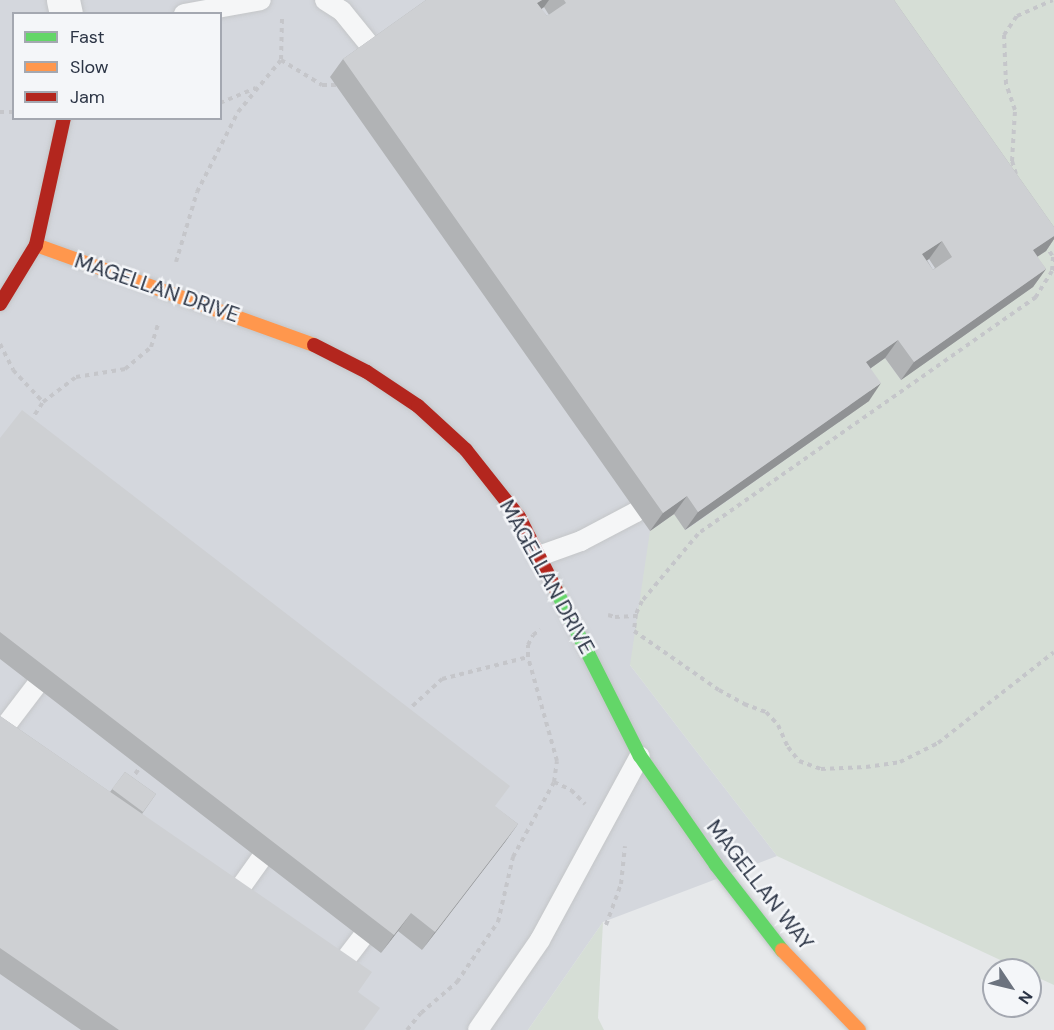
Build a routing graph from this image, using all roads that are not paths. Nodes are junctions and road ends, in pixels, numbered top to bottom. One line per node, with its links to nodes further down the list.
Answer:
1 (261, 0): 3 (lane)
2 (325, 0): 4 (lane)
3 (195, 12)
4 (372, 48)
5 (64, 120): 6 (street)
6 (36, 245): 7 (street); 9 (street, MAGELLAN DRIVE)
7 (0, 304)
8 (669, 488): 9 (lane)
9 (539, 556): 14 (street, MAGELLAN DRIVE)
10 (59, 656): 11 (lane)
11 (37, 688): 12 (lane); 13 (lane)
12 (0, 733)
13 (0, 740)
14 (640, 756): 19 (lane); 20 (street, MAGELLAN WAY)
15 (285, 824): 17 (lane)
16 (390, 903): 18 (lane)
17 (216, 920)
18 (335, 973)
19 (478, 1030)
20 (859, 1030)

